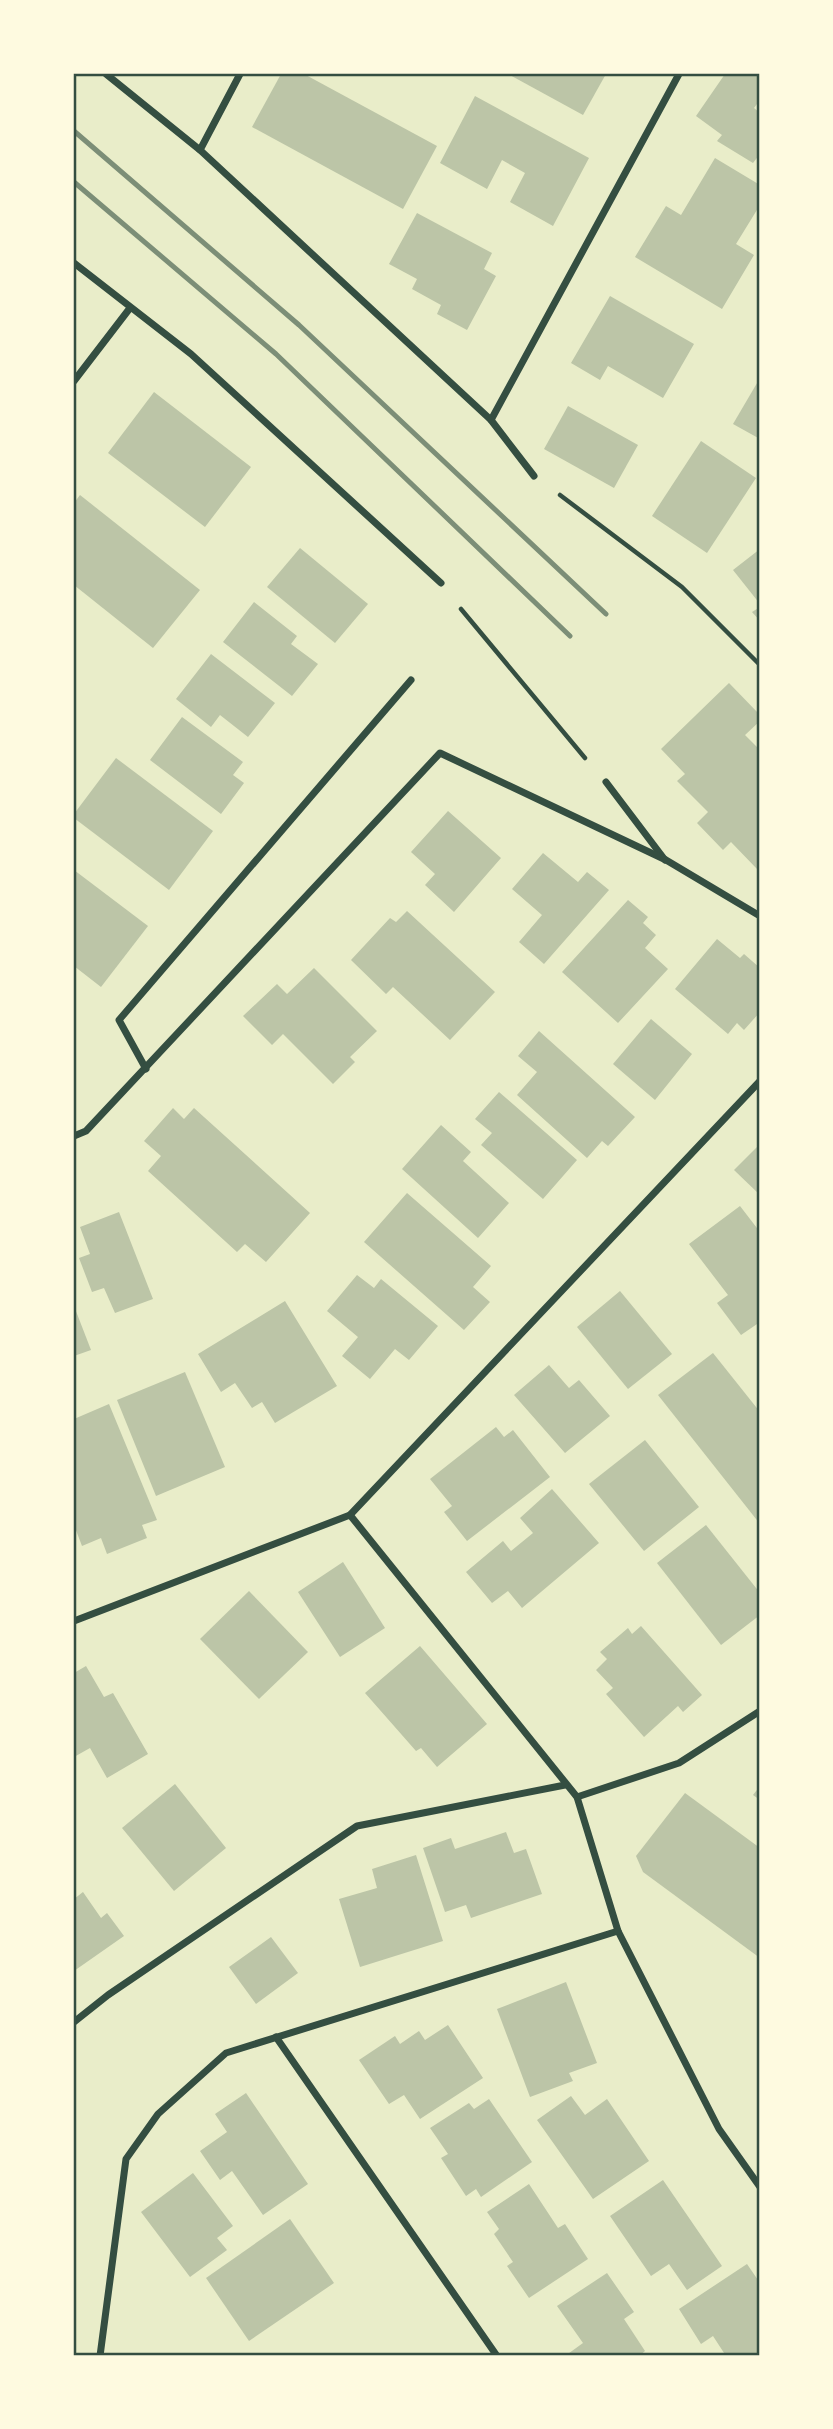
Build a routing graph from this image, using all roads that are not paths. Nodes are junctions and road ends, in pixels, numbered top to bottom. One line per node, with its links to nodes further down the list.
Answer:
1 (106, 74): 4 (street)
2 (240, 74): 4 (street)
3 (679, 74): 8 (street)
4 (200, 150): 8 (street)
5 (74, 263): 6 (street)
6 (130, 308): 7 (street); 10 (street)
7 (74, 381)
8 (491, 420): 9 (street)
9 (534, 476)
10 (441, 583)
11 (411, 680): 15 (street)
12 (606, 782): 13 (street)
13 (666, 860): 14 (street); 15 (street)
14 (760, 916)
15 (146, 1069): 17 (street)
16 (760, 1082): 18 (street)
17 (74, 1136)
18 (350, 1515): 19 (street); 21 (street)
19 (74, 1621)
20 (760, 1711): 22 (street)
21 (565, 1785): 22 (street); 24 (street)
22 (577, 1797): 23 (street)
23 (618, 1931): 25 (street); 26 (street)
24 (74, 2022)
25 (276, 2037): 27 (street); 28 (street)
26 (760, 2188)
27 (100, 2356)
28 (497, 2356)

